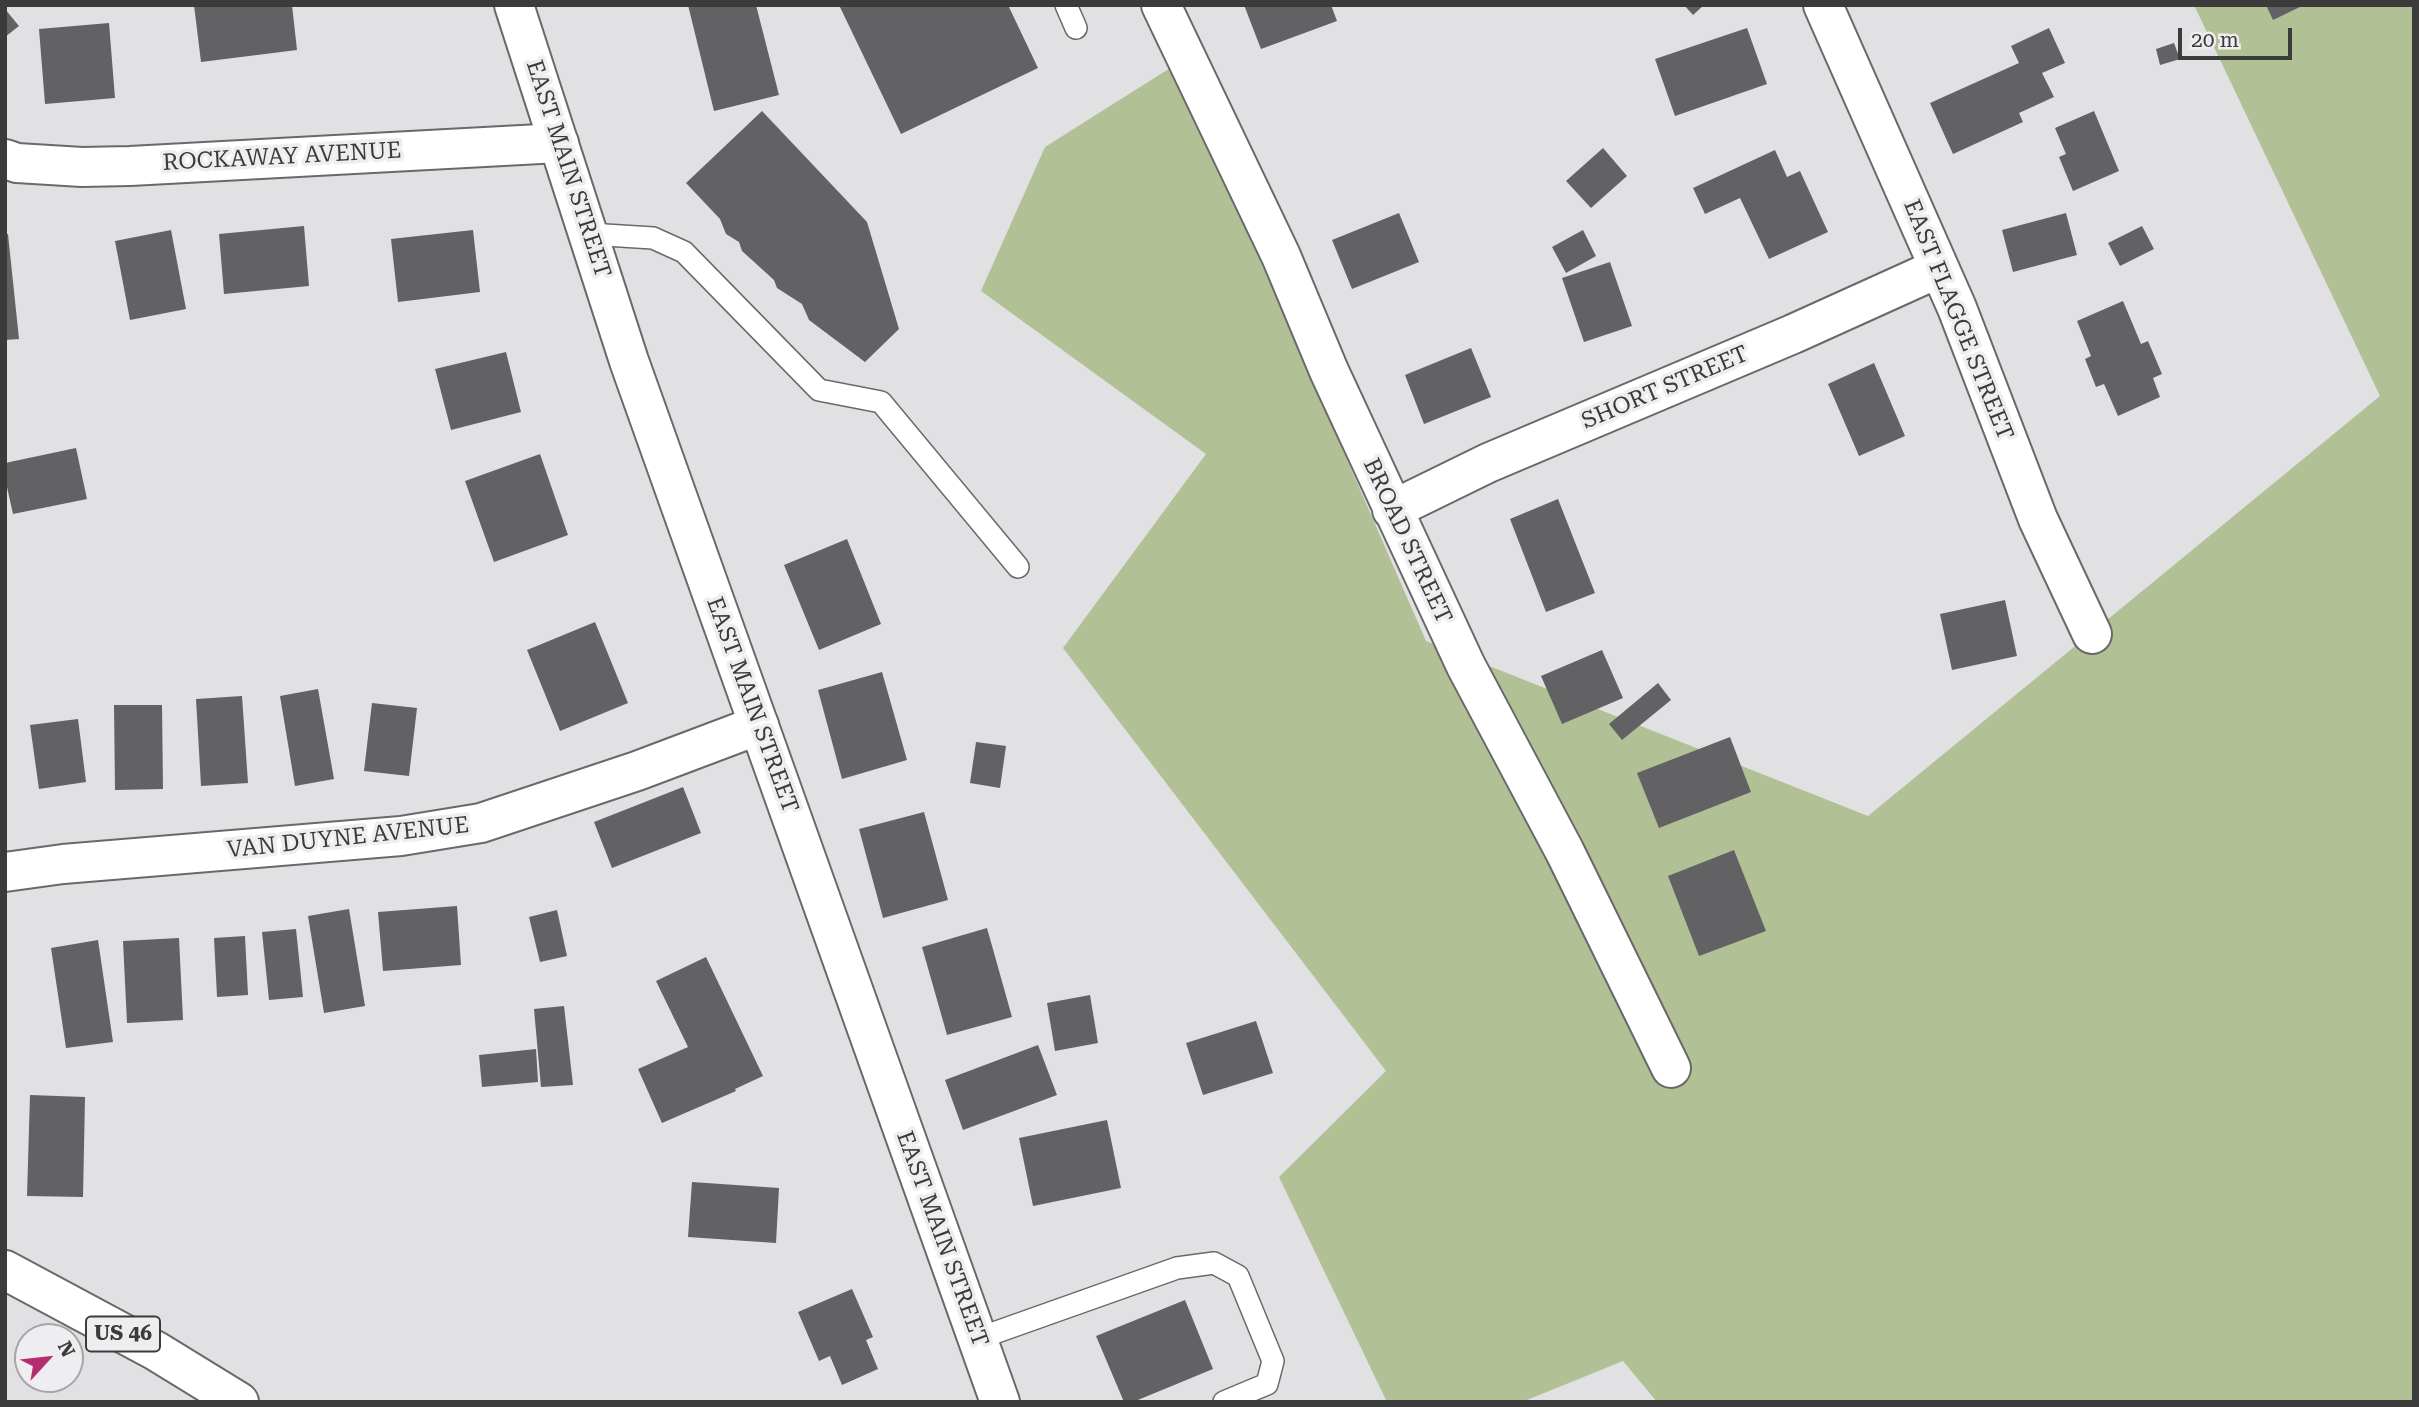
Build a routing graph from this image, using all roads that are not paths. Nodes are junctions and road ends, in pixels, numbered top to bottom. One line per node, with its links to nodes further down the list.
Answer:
1 (514, 5): 6 (street, EAST MAIN STREET)
2 (1066, 5): 5 (lane)
3 (1161, 5): 10 (street, BROAD STREET)
4 (1823, 5): 9 (street, EAST FLAGGE STREET)
5 (1076, 28)
6 (559, 143): 7 (street, ROCKAWAY AVENUE); 8 (street, EAST MAIN STREET)
7 (5, 159)
8 (589, 234): 11 (lane); 13 (street, EAST MAIN STREET)
9 (1939, 268): 10 (street, SHORT STREET); 12 (street, EAST FLAGGE STREET)
10 (1392, 510): 15 (street, BROAD STREET)
11 (1018, 567)
12 (2092, 634)
13 (759, 725): 14 (street, VAN DUYNE AVENUE); 17 (street, EAST MAIN STREET)
14 (5, 872)
15 (1671, 1068)
16 (5, 1270): 18 (street, US 46)
17 (977, 1339): 19 (street, EAST MAIN STREET); 20 (lane)
18 (239, 1402)
19 (1000, 1402)
20 (1224, 1402)

